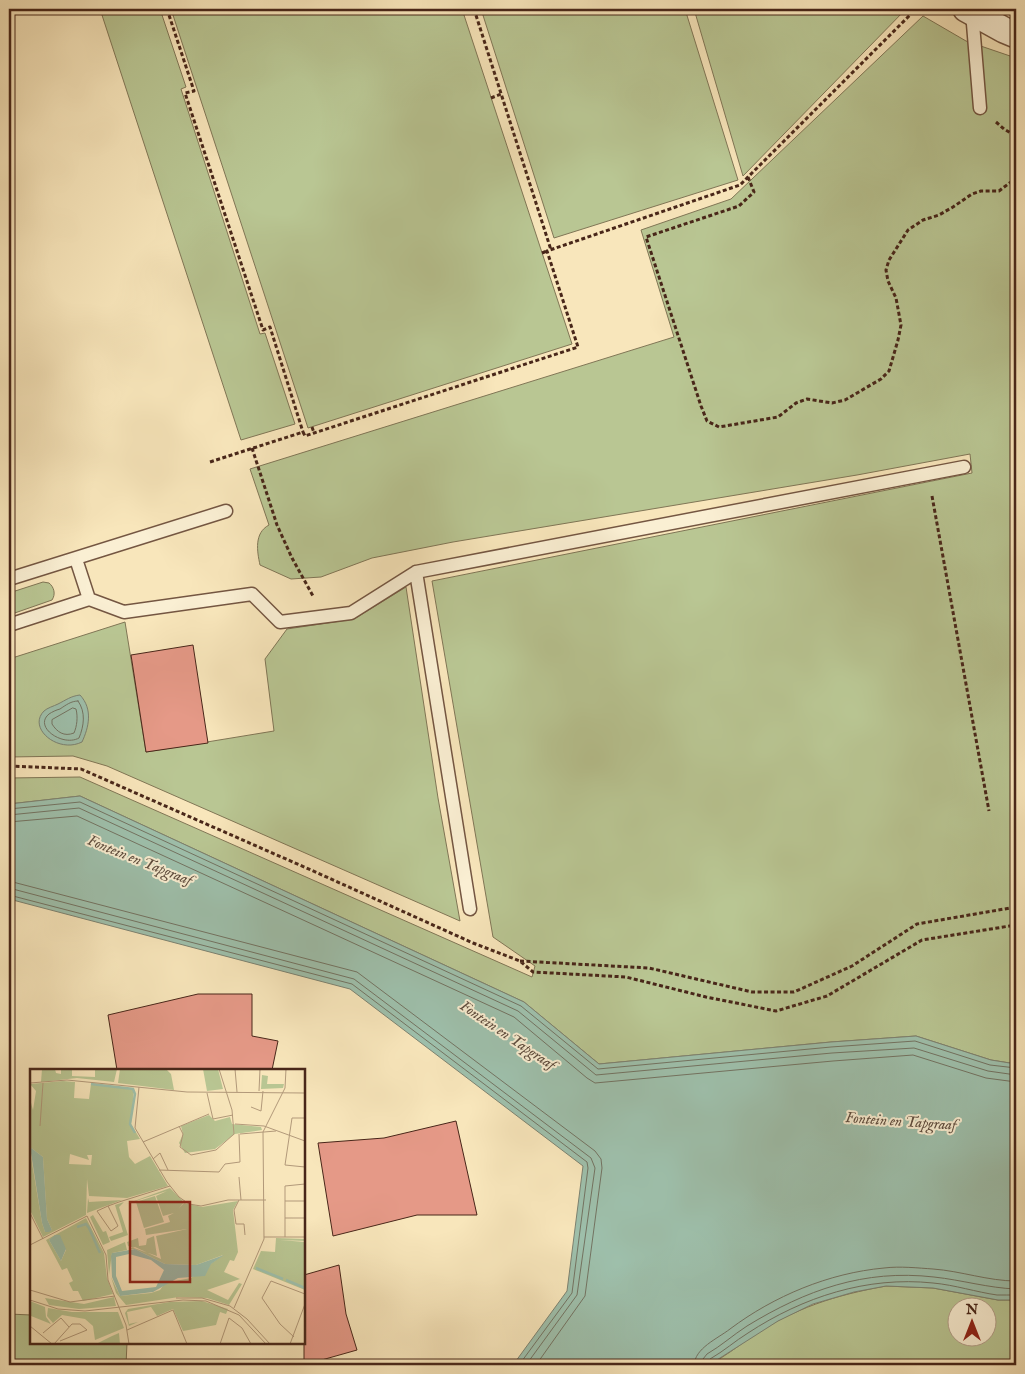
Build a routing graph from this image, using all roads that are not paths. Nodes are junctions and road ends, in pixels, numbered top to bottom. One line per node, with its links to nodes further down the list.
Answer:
1 (969, 11): 2 (street); 3 (lane)
2 (1016, 35)
3 (980, 108)
4 (964, 468): 7 (lane)
5 (226, 512): 6 (lane)
6 (76, 559): 8 (lane); 9 (lane)
7 (416, 572): 9 (lane); 11 (lane)
8 (9, 579)
9 (89, 598): 10 (lane)
10 (9, 625)
11 (470, 909)

